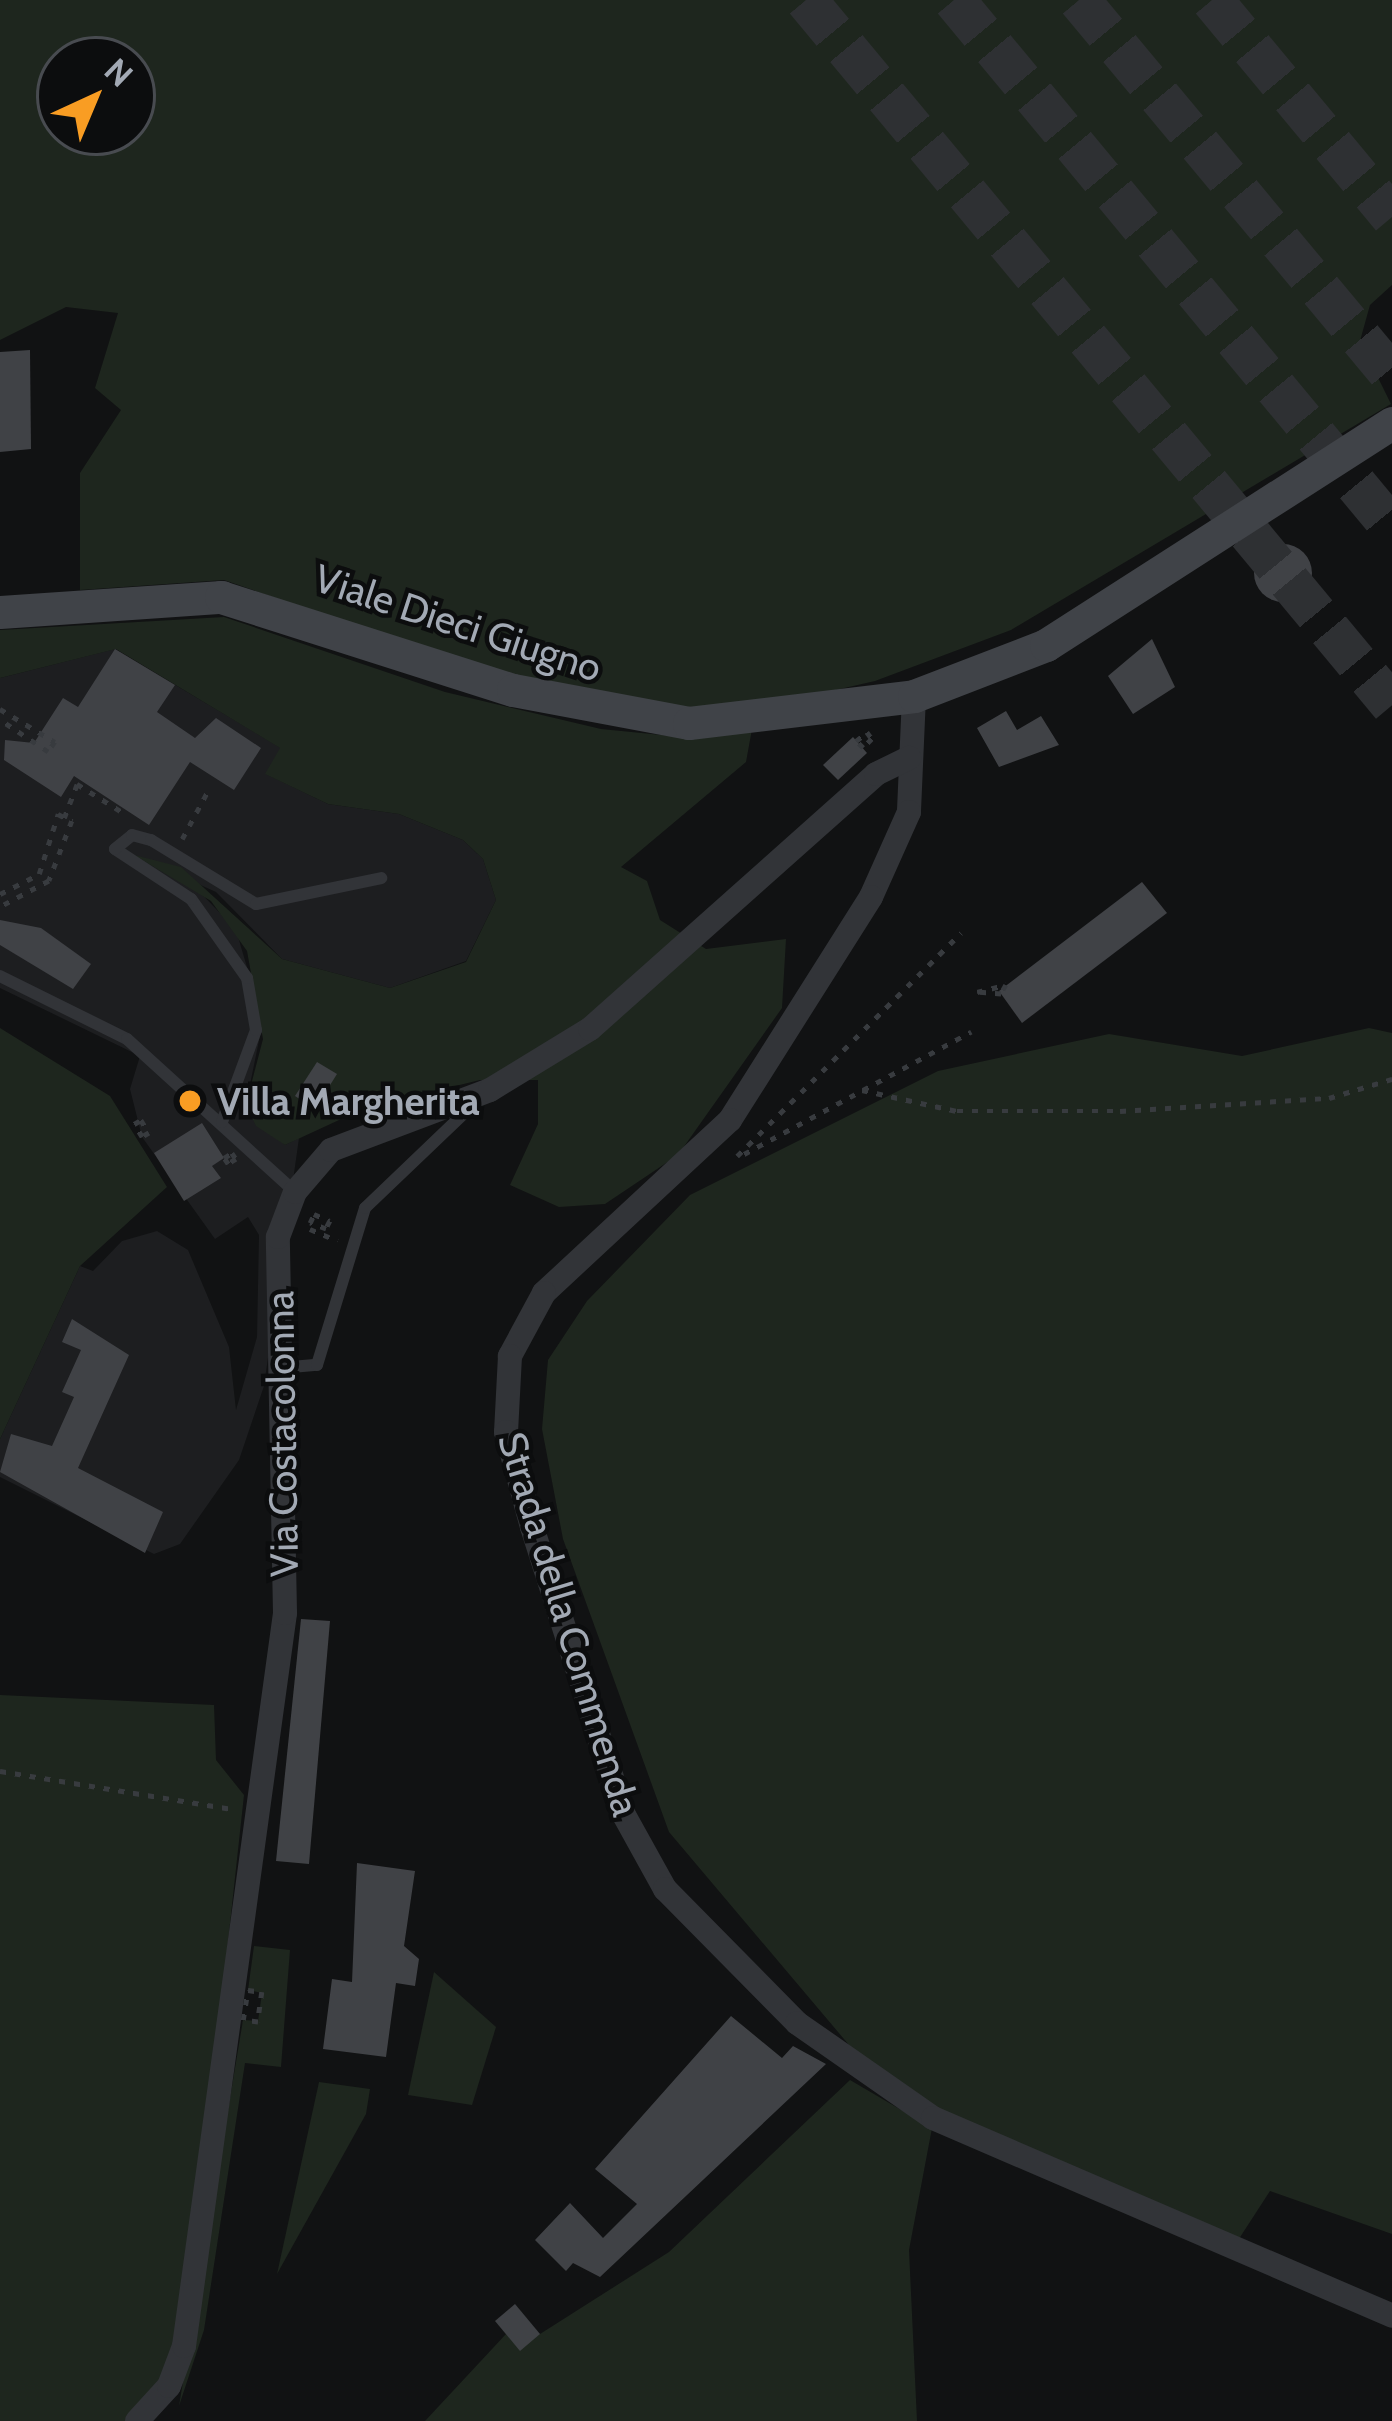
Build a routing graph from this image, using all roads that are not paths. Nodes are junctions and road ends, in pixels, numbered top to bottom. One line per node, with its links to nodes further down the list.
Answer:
1 (1392, 423): 3 (main road, Viale Dieci Giugno)
2 (0, 612): 3 (main road, Viale Dieci Giugno)
3 (914, 696): 4 (street, Strada della Commenda)
4 (910, 758): 7 (street, Via Costacolonna); 11 (street, Strada della Commenda)
5 (381, 878): 8 (lane)
6 (0, 976): 8 (lane)
7 (490, 1090): 9 (street, Via Costacolonna); 10 (lane)
8 (222, 1123): 9 (lane)
9 (295, 1192): 10 (street, Via Costacolonna)
10 (279, 1368): 12 (street, Via Costacolonna)
11 (1392, 2316)
12 (137, 2421)

